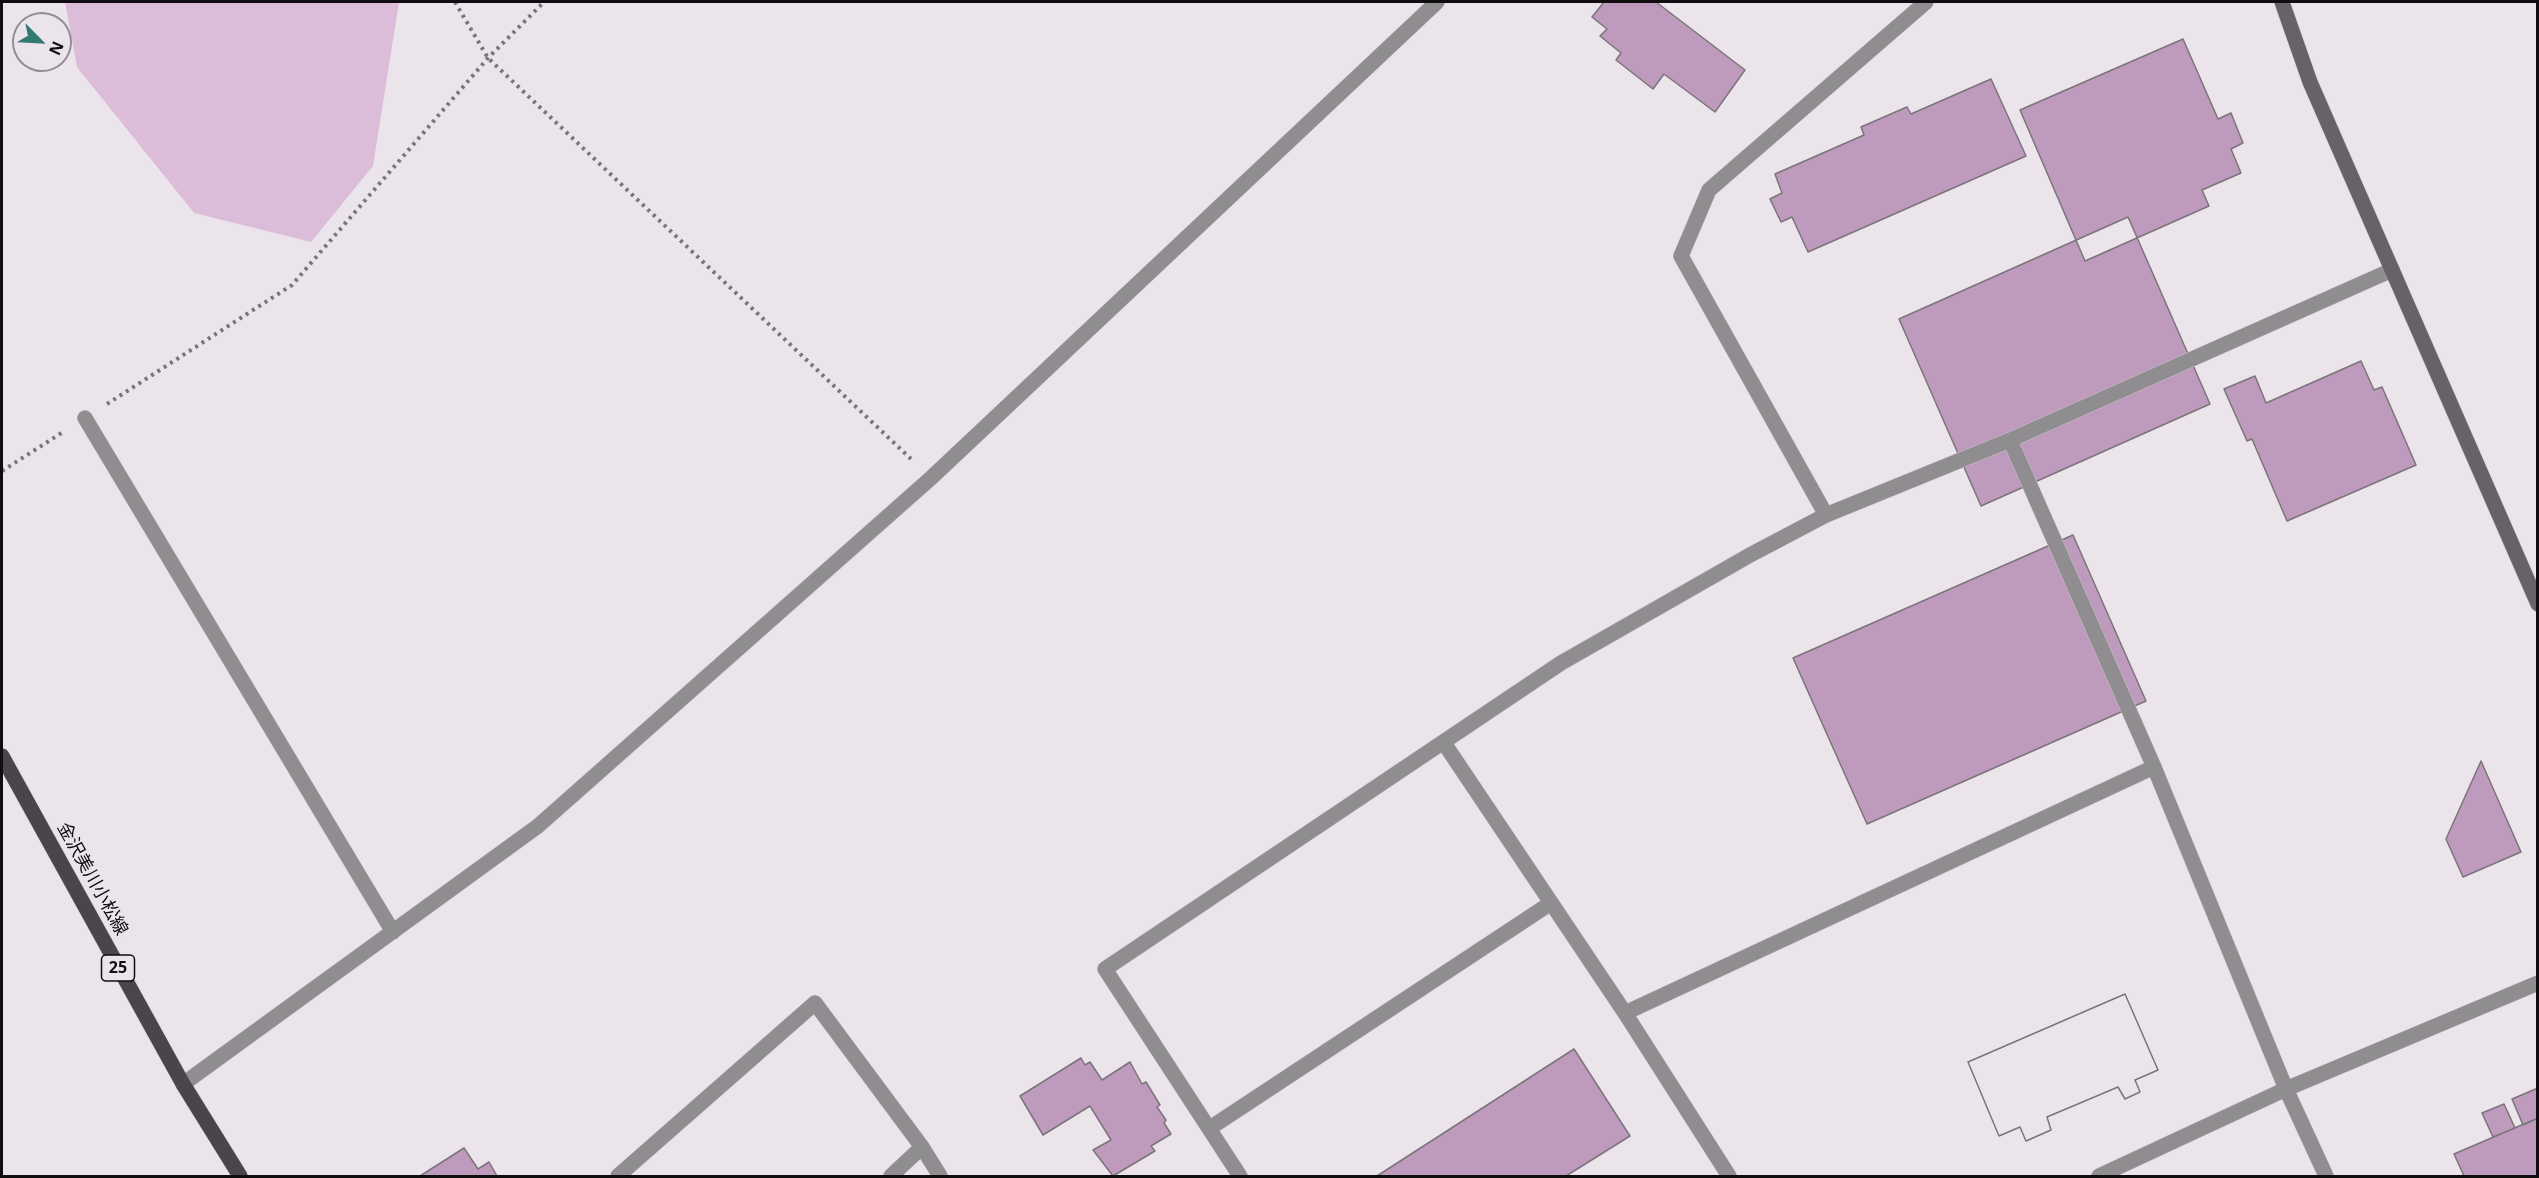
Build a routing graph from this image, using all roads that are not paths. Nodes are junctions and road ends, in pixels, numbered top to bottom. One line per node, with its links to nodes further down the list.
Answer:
1 (1437, 2): 13 (street)
2 (1926, 2): 7 (street)
3 (2282, 2): 4 (street)
4 (2392, 270): 6 (street); 8 (street)
5 (85, 418): 13 (street)
6 (2010, 440): 7 (street); 11 (street)
7 (1826, 515): 9 (street)
8 (2538, 604)
9 (1444, 743): 12 (street); 18 (street)
10 (2, 756): 16 (main road, 金沢美川小松線 / 25)
11 (2154, 767): 15 (street); 17 (street)
12 (1551, 903): 15 (street); 18 (street)
13 (393, 932): 16 (street)
14 (2538, 983): 17 (street)
15 (1626, 1013): 25 (street)
16 (183, 1084): 20 (main road, 金沢美川小松線 / 25)
17 (2286, 1089): 26 (street); 27 (street)
18 (1210, 1128): 24 (street)
19 (922, 1148): 21 (street); 22 (street); 23 (street)
20 (240, 1176)
21 (618, 1176)
22 (891, 1176)
23 (940, 1176)
24 (1240, 1176)
25 (1729, 1176)
26 (2099, 1176)
27 (2326, 1176)

